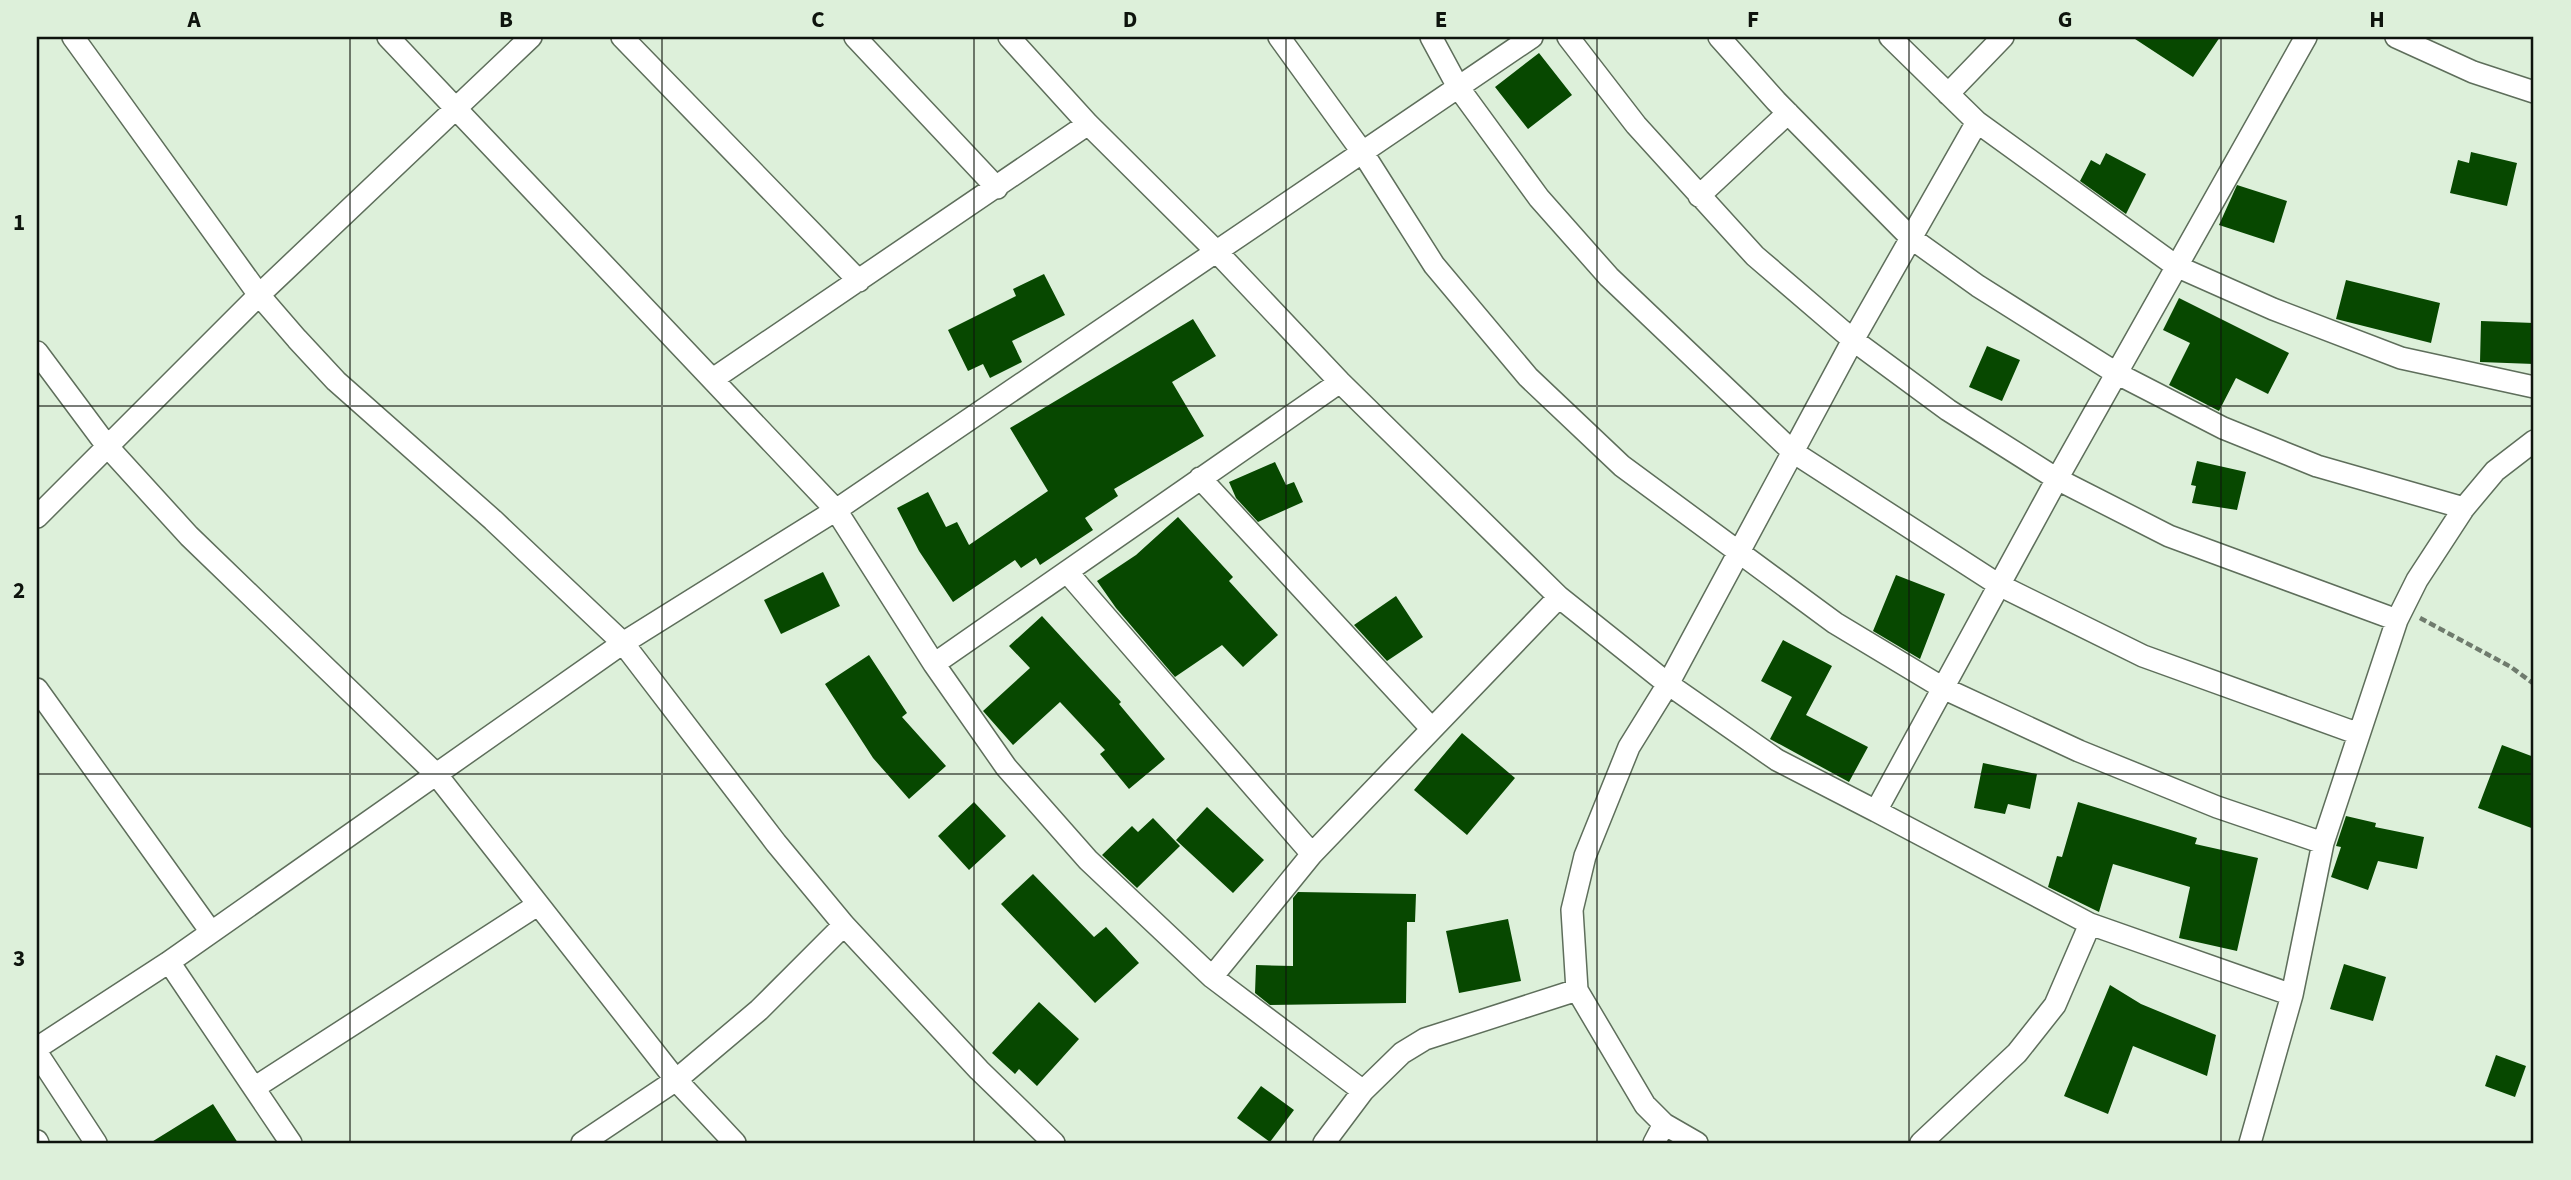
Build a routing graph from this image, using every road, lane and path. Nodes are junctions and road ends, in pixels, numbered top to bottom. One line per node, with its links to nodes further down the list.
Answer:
1 (73, 37): 30 (street)
2 (388, 37): 19 (street)
3 (531, 37): 19 (street)
4 (622, 37): 29 (street)
5 (855, 37): 24 (street)
6 (1009, 37): 22 (street)
7 (1279, 37): 23 (street)
8 (1431, 37): 16 (street)
9 (1532, 37): 16 (street)
10 (1568, 37): 25 (street)
11 (1720, 37): 20 (street)
12 (1890, 37): 18 (street)
13 (2003, 37): 18 (street)
14 (2306, 37): 28 (street)
15 (2396, 37): 17 (street)
16 (1458, 87): 23 (street); 39 (street)
17 (2534, 92)
18 (1948, 94): 21 (street)
19 (454, 108): 30 (street); 34 (street)
20 (1788, 113): 25 (street); 26 (street)
21 (1977, 122): 26 (street); 28 (street)
22 (1088, 124): 24 (street); 27 (street)
23 (1363, 153): 27 (street); 45 (street)
24 (997, 188): 29 (street)
25 (1699, 197): 31 (street)
26 (1911, 238): 31 (street); 33 (street)
27 (1217, 252): 35 (street); 43 (street)
28 (2176, 266): 33 (street); 36 (street)
29 (859, 281): 34 (street)
30 (259, 295): 38 (street); 50 (street)
31 (1853, 340): 39 (street); 41 (street)
32 (37, 352): 38 (street)
33 (2116, 373): 41 (street); 42 (street)
34 (713, 379): 43 (street)
35 (1340, 383): 40 (street); 48 (street)
36 (2534, 387)
37 (2534, 441): 42 (street)
38 (107, 446): 44 (street); 58 (street)
39 (1793, 452): 45 (street); 47 (street)
40 (1200, 478): 46 (street); 56 (street)
41 (2057, 479): 47 (street); 49 (street)
42 (2464, 508): 49 (street)
43 (836, 510): 50 (street); 51 (street)
44 (37, 517)
45 (1739, 552): 52 (street); 54 (street)
46 (1068, 572): 51 (street); 61 (street)
47 (1999, 585): 54 (street); 57 (street)
48 (1559, 597): 52 (street); 56 (street)
49 (2400, 615): 53 (path); 57 (street)
50 (623, 643): 58 (street); 64 (street)
51 (934, 664): 67 (street)
52 (1668, 684): 59 (street); 68 (street)
53 (2534, 684)
54 (1943, 688): 59 (street); 60 (street)
55 (37, 689): 65 (street)
56 (1432, 729): 61 (street)
57 (2359, 734): 60 (street)
58 (436, 774): 62 (street); 65 (street)
59 (1876, 811): 63 (street)
60 (2323, 843): 69 (street)
61 (1312, 854): 67 (street)
62 (536, 906): 72 (street); 73 (street)
63 (2090, 924): 69 (street); 84 (street)
64 (844, 925): 72 (street); 80 (street)
65 (211, 932): 66 (street)
66 (169, 962): 70 (street); 73 (street)
67 (1212, 977): 74 (street)
68 (1577, 990): 74 (street); 75 (street)
69 (2292, 995): 85 (street)
70 (37, 1048)
71 (37, 1054): 76 (street)
72 (676, 1080): 78 (street); 79 (street)
73 (254, 1088): 77 (street)
74 (1363, 1091): 81 (street)
75 (1664, 1124): 82 (street); 83 (street)
76 (96, 1143)
77 (291, 1143)
78 (582, 1143)
79 (735, 1143)
80 (1054, 1143)
81 (1324, 1143)
82 (1654, 1143)
83 (1696, 1143)
84 (1921, 1143)
85 (2250, 1143)

